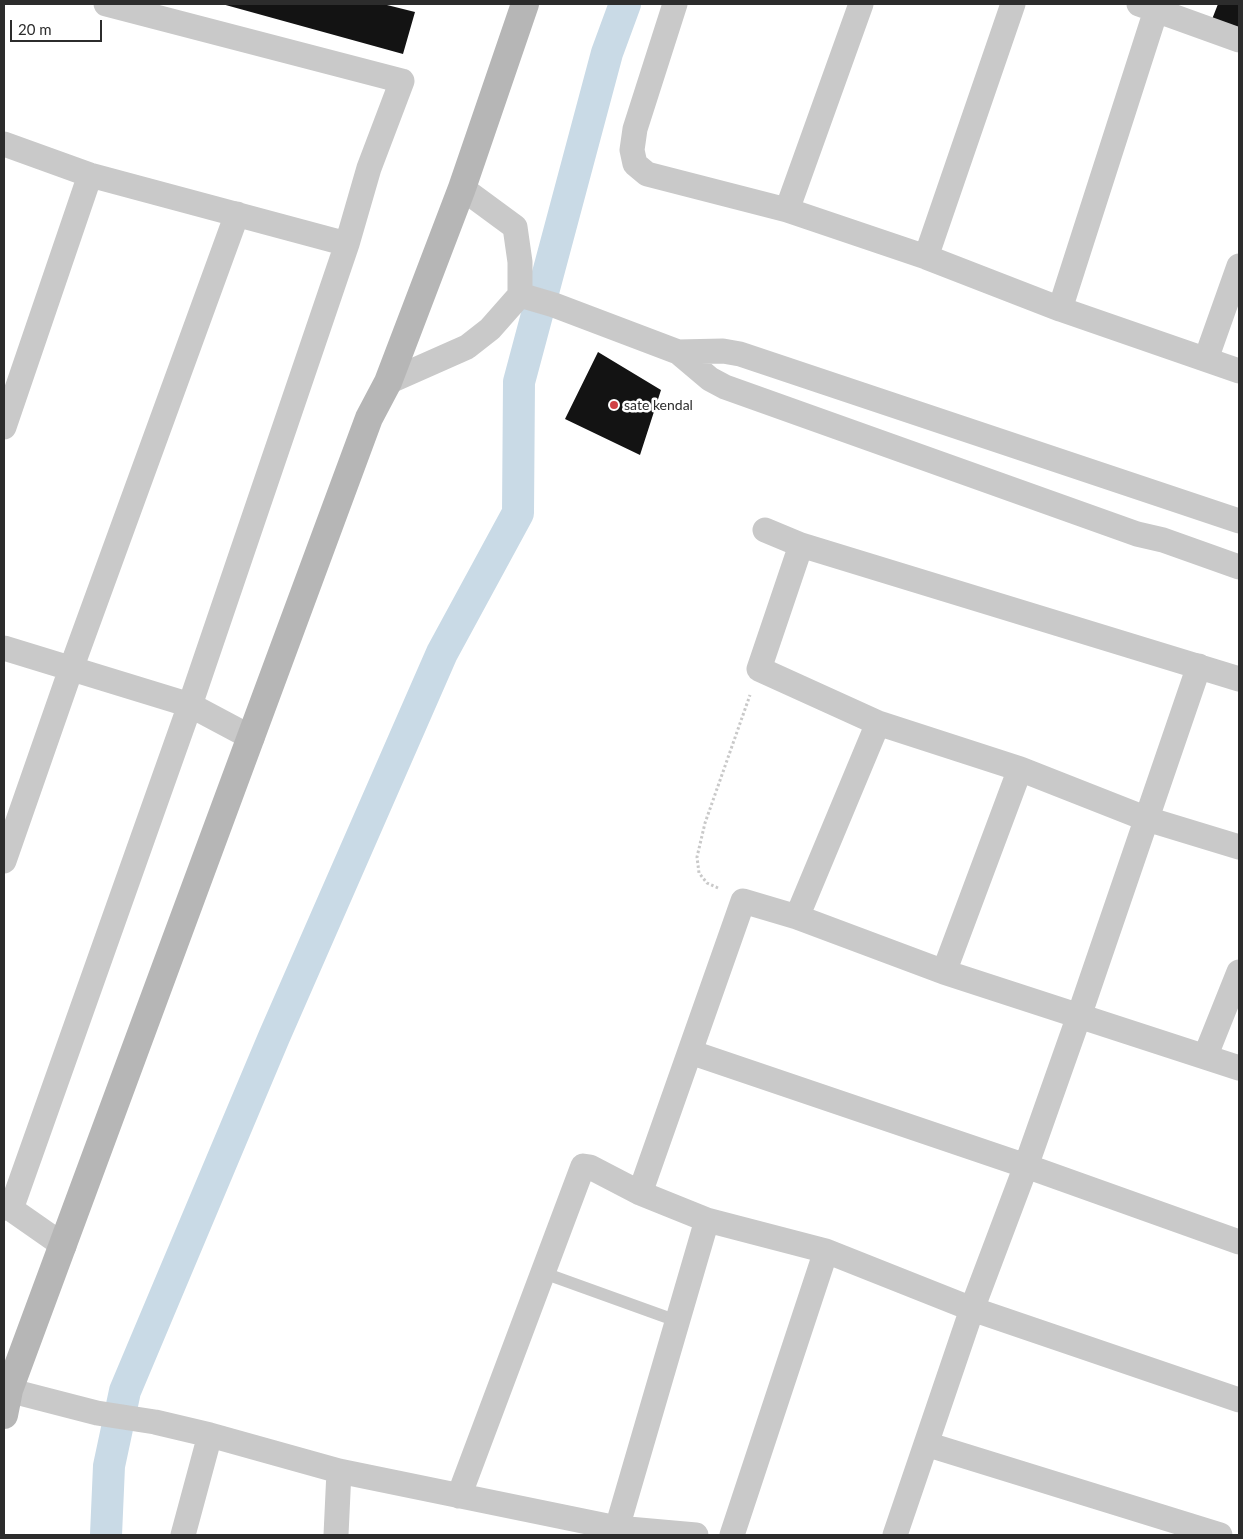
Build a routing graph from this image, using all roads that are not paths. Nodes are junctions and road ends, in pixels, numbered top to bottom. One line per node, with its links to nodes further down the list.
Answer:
1 (106, 4): 13 (street)
2 (525, 4): 10 (street)
3 (675, 4): 11 (street)
4 (861, 4): 11 (street)
5 (1013, 4): 14 (street)
6 (1151, 6): 7 (street); 17 (street)
7 (1239, 40)
8 (4, 144): 9 (street)
9 (90, 175): 12 (street); 22 (street)
10 (462, 188): 16 (street); 21 (street)
11 (787, 210): 14 (street)
12 (237, 214): 13 (street); 31 (street)
13 (347, 244): 33 (street)
14 (926, 257): 17 (street)
15 (1239, 266): 19 (street)
16 (536, 300): 18 (street); 21 (street)
17 (1060, 309): 19 (street)
18 (678, 352): 23 (street); 26 (street)
19 (1206, 359): 20 (street)
20 (1239, 371)
21 (388, 382): 35 (street)
22 (4, 427)
23 (1177, 500): 24 (street); 26 (street)
24 (1239, 520)
25 (765, 530): 27 (street)
26 (1163, 540): 28 (street)
27 (801, 545): 30 (street); 34 (street)
28 (1239, 567)
29 (4, 648): 31 (street)
30 (1199, 666): 32 (street); 37 (street)
31 (71, 669): 33 (street); 39 (street)
32 (1239, 679)
33 (190, 705): 35 (street); 49 (street)
34 (878, 722): 36 (street); 40 (street)
35 (252, 738): 52 (street)
36 (1020, 769): 37 (street); 41 (street)
37 (1147, 819): 38 (street); 43 (street)
38 (1239, 847)
39 (4, 861)
40 (798, 917): 41 (street); 44 (street)
41 (944, 972): 43 (street)
42 (1239, 972): 45 (street)
43 (1079, 1016): 45 (street); 47 (street)
44 (690, 1052): 47 (street); 48 (street)
45 (1205, 1058): 46 (street)
46 (1239, 1068)
47 (1026, 1166): 51 (street); 55 (street)
48 (640, 1193): 50 (street); 54 (street)
49 (7, 1208): 52 (street)
50 (707, 1220): 53 (street); 56 (street)
51 (1239, 1242)
52 (64, 1246): 57 (street)
53 (826, 1250): 55 (street); 67 (street)
54 (542, 1272): 56 (lane); 62 (street)
55 (972, 1309): 58 (street); 60 (street)
56 (677, 1321): 63 (street)
57 (6, 1398): 59 (street)
58 (1239, 1400)
59 (210, 1435): 61 (street); 64 (street)
60 (926, 1444): 68 (street); 69 (street)
61 (339, 1471): 62 (street); 65 (street)
62 (459, 1496): 63 (street)
63 (617, 1532): 66 (street)
64 (183, 1535)
65 (336, 1535)
66 (696, 1535)
67 (732, 1535)
68 (895, 1535)
69 (1220, 1535)

